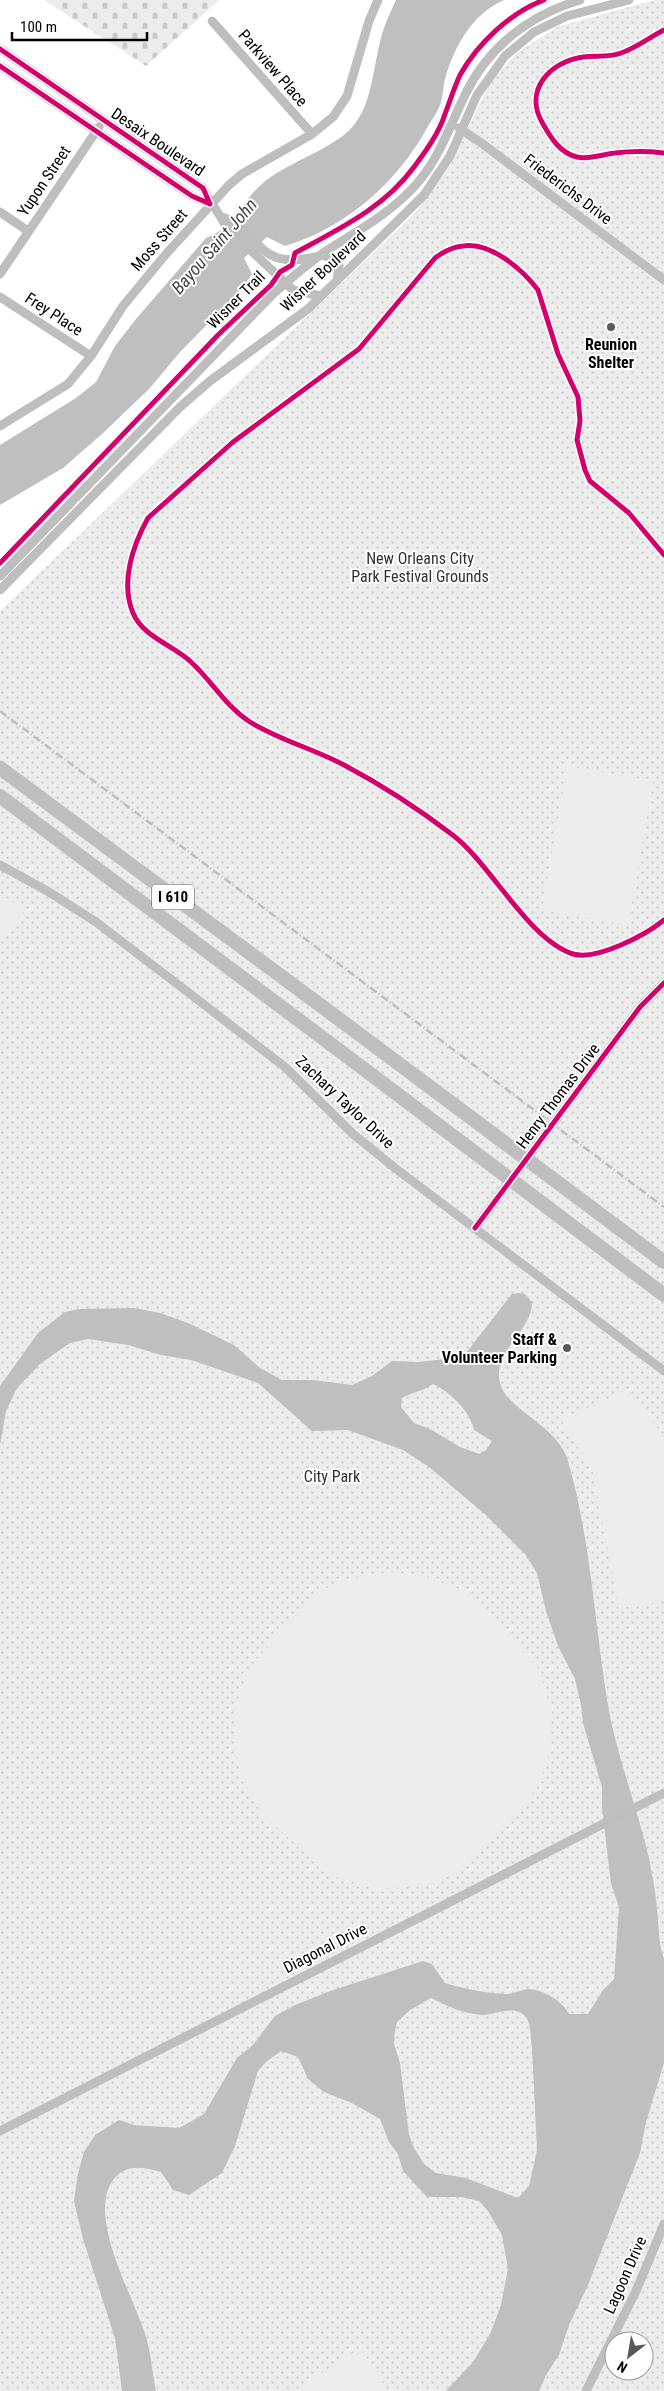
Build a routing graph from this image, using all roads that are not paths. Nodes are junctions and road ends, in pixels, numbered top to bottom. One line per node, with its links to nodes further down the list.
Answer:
1 (378, 0): 11 (street, Moss Street)
2 (580, 0): 8 (street, Wisner Boulevard)
3 (629, 0): 9 (street, Wisner Boulevard)
4 (212, 21): 11 (street, Parkview Place)
5 (0, 49): 7 (street, Desaix Boulevard)
6 (0, 66): 10 (street, Desaix Boulevard)
7 (104, 120): 10 (street, Yupon Street); 12 (street, Desaix Boulevard)
8 (452, 125): 9 (street, Friederichs Drive); 17 (street, Wisner Boulevard)
9 (462, 130): 19 (street, Friederichs Drive); 20 (street, Wisner Boulevard)
10 (97, 131): 12 (street, Desaix Boulevard); 15 (street, Yupon Street)
11 (312, 134): 12 (street, Moss Street)
12 (210, 204): 14 (street, Desaix Boulevard); 24 (street, Moss Street)
13 (0, 212): 15 (street)
14 (222, 217): 16 (street, Desaix Boulevard); 16 (street, Desaix Boulevard)
15 (28, 231): 18 (street, Yupon Street)
16 (256, 248): 17 (street, Desaix Boulevard); 21 (street, Desaix Boulevard)
17 (319, 256): 20 (street); 21 (street, Wisner Boulevard)
18 (0, 274)
19 (664, 280)
20 (337, 281): 23 (street, Wisner Boulevard)
21 (285, 284): 23 (street, Desaix Boulevard); 26 (street, Wisner Boulevard)
22 (0, 296): 24 (street, Frey Place)
23 (321, 296): 27 (street, Wisner Boulevard)
24 (91, 356): 25 (street, Moss Street)
25 (0, 426)
26 (0, 576)
27 (0, 590)
28 (0, 768): 33 (highway, I 610, bridge)
29 (0, 796): 34 (highway, I 610, bridge)
30 (0, 865): 32 (street, Zachary Taylor Drive)
31 (664, 983): 32 (street, Henry Thomas Drive)
32 (475, 1228): 35 (street, Zachary Taylor Drive)
33 (664, 1262)
34 (664, 1295)
35 (664, 1371)
36 (664, 1793): 37 (street, Diagonal Drive)
37 (0, 2131)
38 (664, 2224): 39 (street, Lagoon Drive)
39 (586, 2391)

